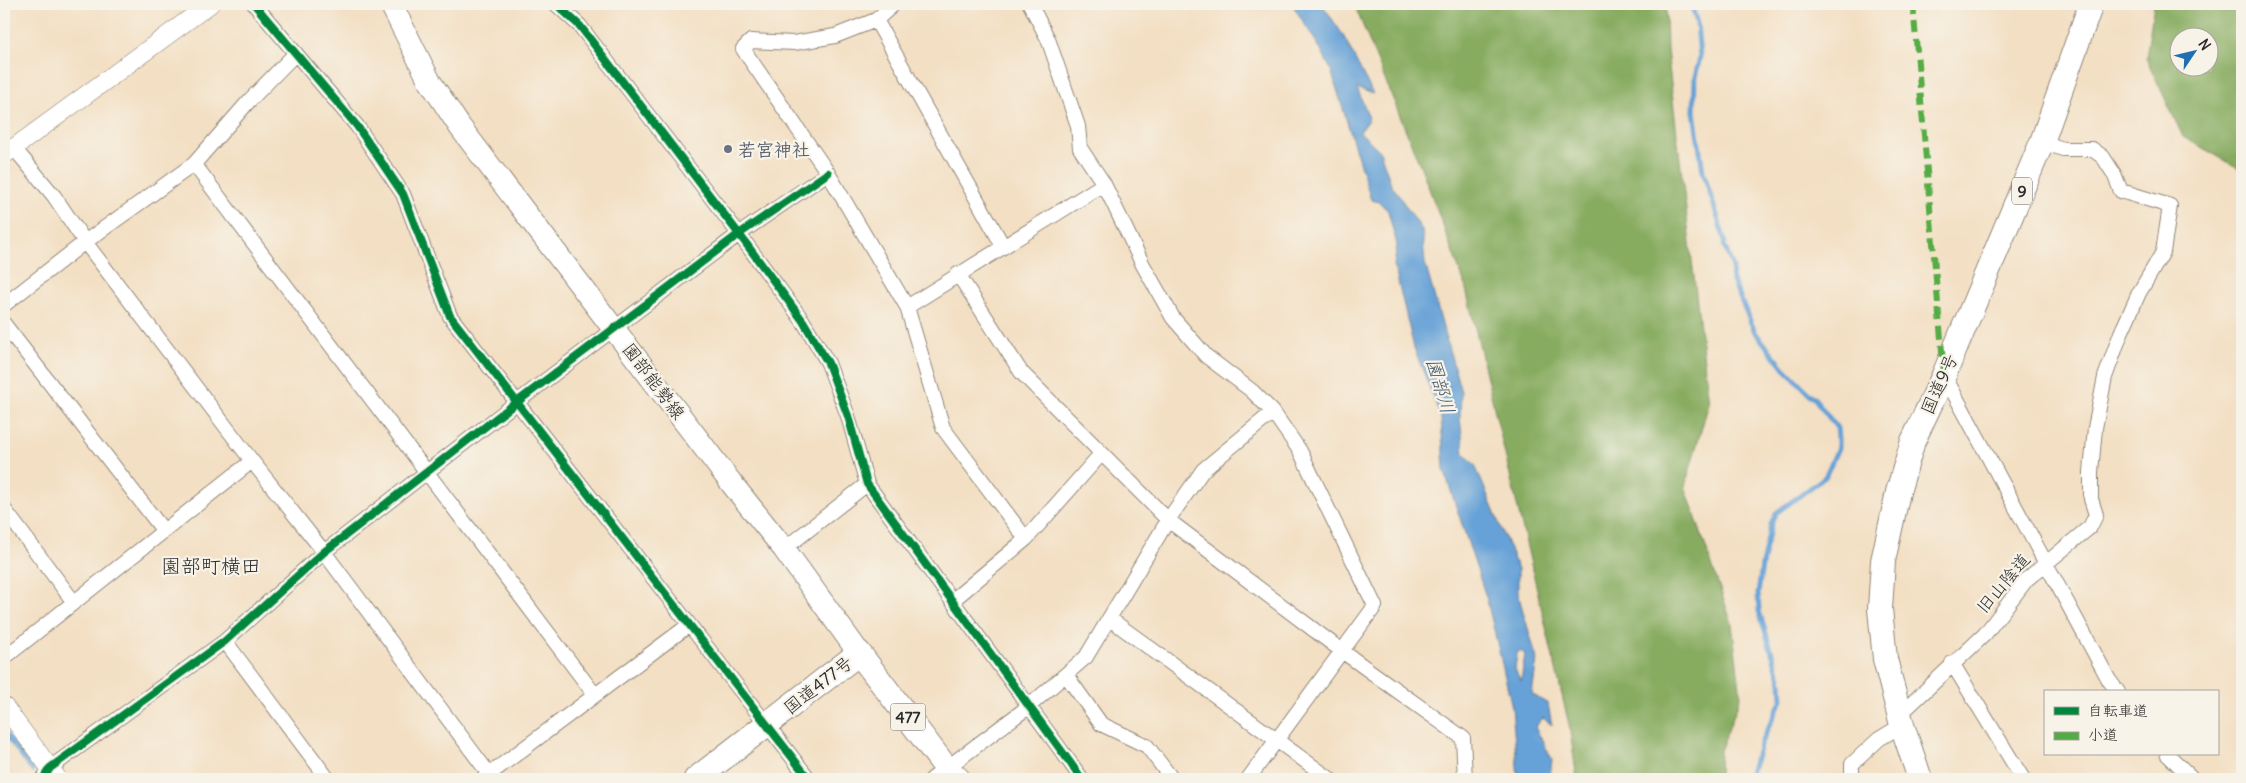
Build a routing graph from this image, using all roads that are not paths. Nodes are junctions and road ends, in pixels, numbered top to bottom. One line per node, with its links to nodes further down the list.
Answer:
1 (210, 4): 11 (street)
2 (254, 4): 9 (street)
3 (391, 4): 22 (main road, 園部能勢線)
4 (556, 4): 15 (street)
5 (894, 4): 8 (street)
6 (1030, 4): 14 (street)
7 (2091, 4): 10 (highway, 国道9号 / 9)
8 (876, 20): 13 (street); 17 (street)
9 (295, 54): 12 (street); 24 (street)
10 (2042, 142): 23 (highway, 国道9号 / 9); 36 (street)
11 (9, 151): 16 (street)
12 (194, 164): 16 (street); 28 (street)
13 (828, 173): 15 (street); 20 (street)
14 (1104, 184): 17 (street); 25 (street)
15 (739, 234): 22 (street); 29 (street)
16 (85, 242): 19 (street); 27 (street)
17 (1003, 246): 18 (street)
18 (958, 274): 20 (street); 26 (street)
19 (4, 305)
20 (907, 307): 33 (street)
21 (4, 324): 32 (street)
22 (615, 329): 24 (street); 34 (main road, 園部能勢線)
23 (1944, 374): 36 (street, 旧山陰道); 51 (highway, 国道9号 / 9)
24 (517, 402): 28 (street); 40 (street)
25 (1273, 412): 31 (street); 42 (street)
26 (1101, 454): 31 (street); 33 (street)
27 (252, 461): 32 (street); 35 (street)
28 (426, 472): 35 (street); 48 (street)
29 (867, 484): 34 (street); 37 (street)
30 (4, 509): 38 (street)
31 (1168, 520): 39 (street); 42 (street)
32 (163, 530): 38 (street)
33 (1026, 538): 37 (street)
34 (784, 549): 43 (main road, 園部能勢線)
35 (324, 552): 41 (street); 56 (street)
36 (2046, 563): 45 (street, 旧山陰道); 47 (street)
37 (953, 600): 50 (street)
38 (73, 601): 44 (street)
39 (1110, 618): 46 (street); 53 (street)
40 (689, 625): 48 (street); 52 (street)
41 (225, 641): 55 (street); 58 (street)
42 (1342, 651): 53 (street); 65 (street)
43 (860, 653): 52 (highway, 国道477号); 57 (highway, 国道477号 / 477)
44 (4, 658)
45 (1952, 663): 51 (street, 旧山陰道); 68 (street)
46 (1066, 675): 50 (street); 62 (street)
47 (2116, 690)
48 (595, 695): 56 (street)
49 (4, 706): 55 (street)
50 (1028, 707): 57 (street); 61 (street)
51 (1901, 719): 66 (street, 旧山陰道); 67 (highway, 国道9号 / 9)
52 (766, 725): 59 (highway, 国道477号); 60 (street)
53 (1277, 740): 63 (street); 64 (street)
54 (2169, 756): 69 (street)
55 (50, 776)
56 (486, 776)
57 (946, 776)
58 (328, 779)
59 (696, 779)
60 (809, 779)
61 (1082, 779)
62 (1172, 779)
63 (1248, 779)
64 (1330, 779)
65 (1465, 779)
66 (1852, 779)
67 (1920, 779)
68 (2023, 779)
69 (2193, 779)

